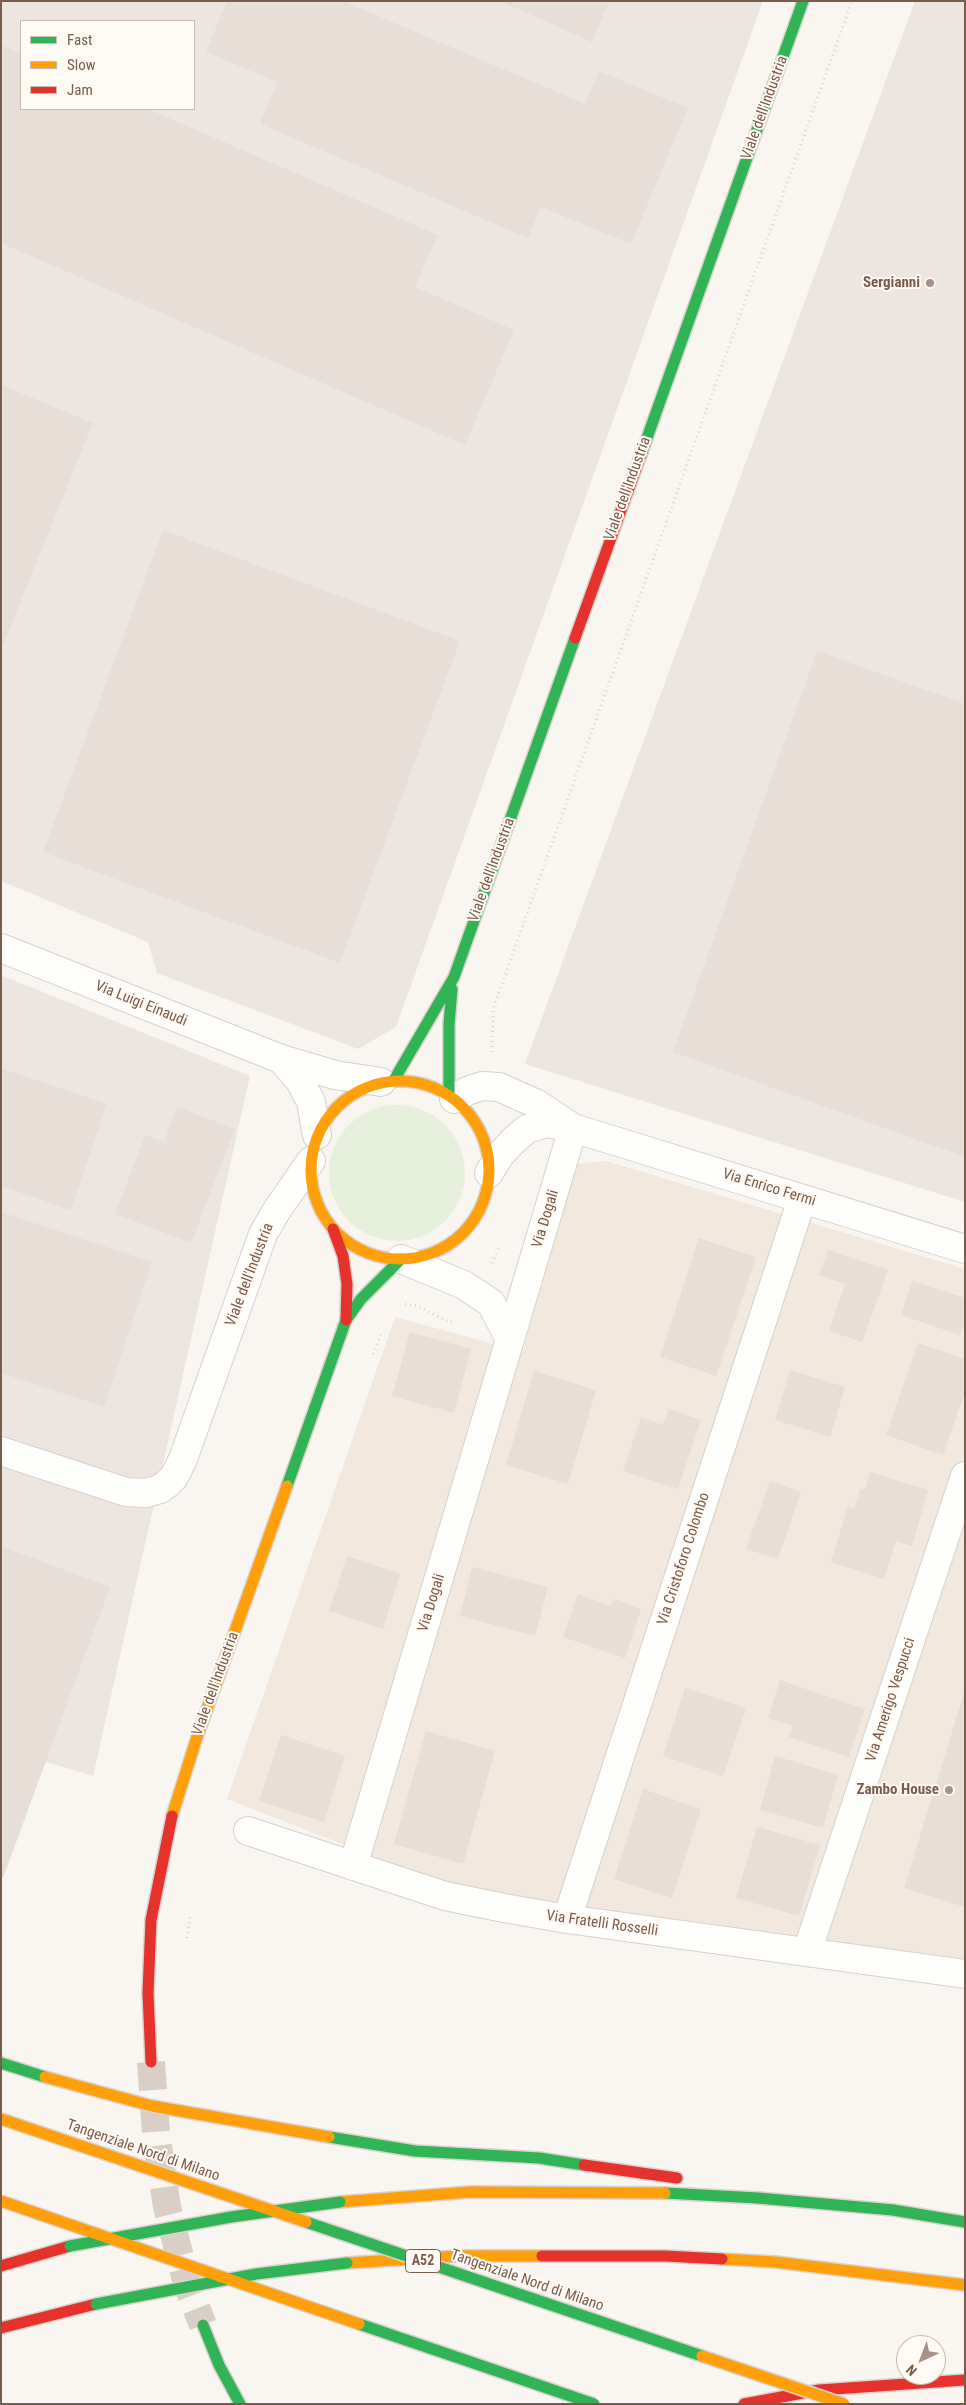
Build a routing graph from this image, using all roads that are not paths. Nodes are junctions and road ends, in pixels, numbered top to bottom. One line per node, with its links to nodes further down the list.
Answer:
1 (803, 1): 3 (main road, Viale dell'Industria)
2 (1, 948): 4 (street, Via Luigi Einaudi)
3 (454, 977): 5 (main road, Viale dell'Industria); 6 (main road, Viale dell'Industria)
4 (281, 1059): 5 (street, Via Luigi Einaudi); 8 (street, Via Luigi Einaudi)
5 (388, 1081): 6 (main road); 8 (main road)
6 (451, 1097): 7 (street, Via Enrico Fermi); 10 (main road)
7 (573, 1128): 10 (street, Via Enrico Fermi); 11 (street, Via Enrico Fermi); 16 (street, Via Dogali)
8 (317, 1135): 9 (main road)
9 (311, 1161): 12 (main road); 17 (street, Viale dell'Industria)
10 (489, 1173): 14 (main road)
11 (802, 1199): 13 (street, Via Enrico Fermi); 21 (street, Via Cristoforo Colombo)
12 (333, 1229): 14 (main road); 15 (main road, Viale dell'Industria)
13 (965, 1249)
14 (401, 1259): 15 (main road, Viale dell'Industria); 16 (street)
15 (346, 1320): 24 (main road, Viale dell'Industria)
16 (510, 1340): 20 (street, Via Dogali)
17 (1, 1451)
18 (965, 1476): 22 (street, Via Amerigo Vespucci)
19 (248, 1831): 20 (street, Via Fratelli Rosselli)
20 (353, 1866): 21 (street, Via Fratelli Rosselli)
21 (567, 1919): 22 (street, Via Fratelli Rosselli)
22 (808, 1952): 23 (street, Via Fratelli Rosselli)
23 (965, 1974)
24 (151, 2062)
25 (1, 2063): 27 (main road, bridge)
26 (1, 2119): 40 (main road, Tangenziale Nord di Milano / A52, bridge)
27 (686, 2180)
28 (716, 2184): 30 (main road)
29 (1, 2201): 38 (main road, bridge)
30 (893, 2210): 31 (main road); 32 (main road, bridge)
31 (965, 2222)
32 (1, 2266)
33 (965, 2285): 35 (main road, bridge)
34 (203, 2325): 37 (main road)
35 (1, 2328)
36 (965, 2380): 39 (main road)
37 (240, 2404)
38 (594, 2404)
39 (744, 2404)
40 (844, 2404)

